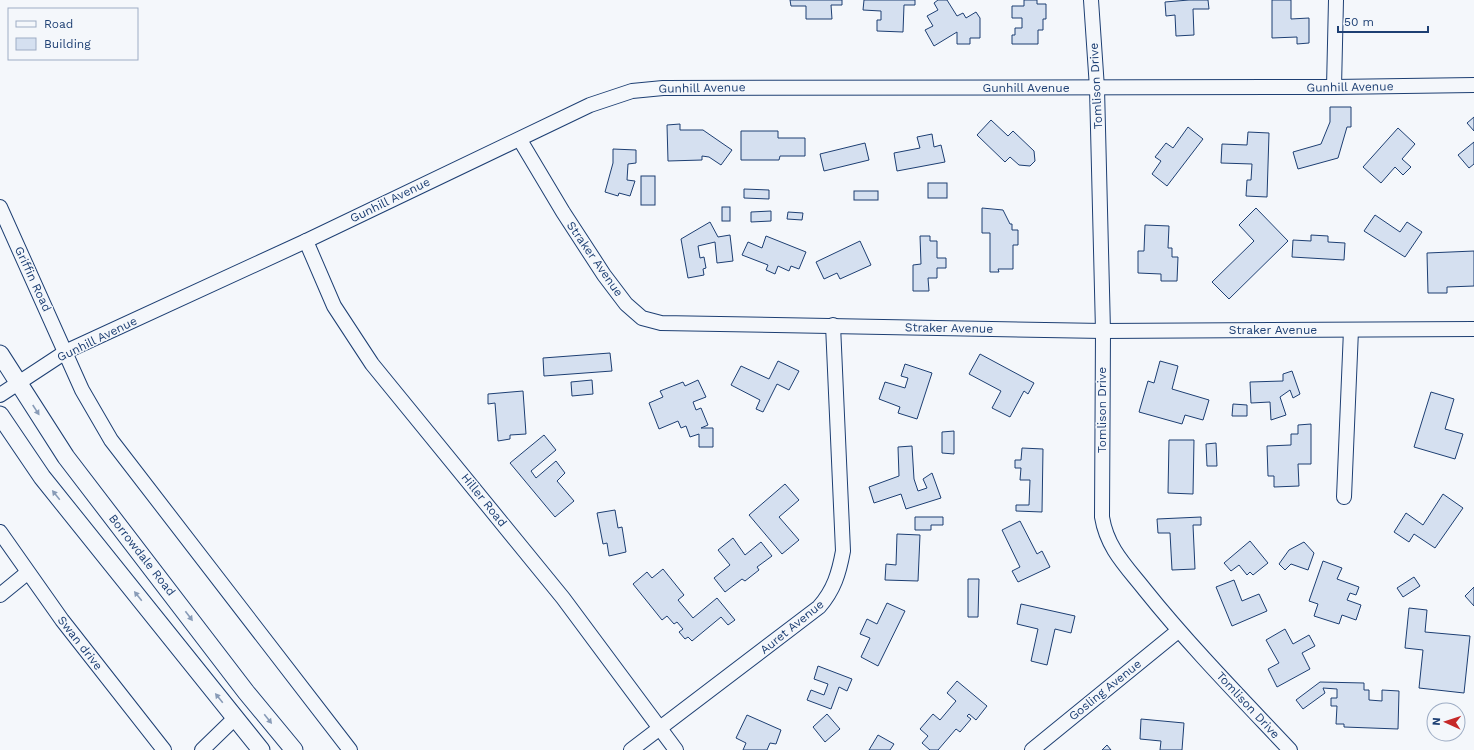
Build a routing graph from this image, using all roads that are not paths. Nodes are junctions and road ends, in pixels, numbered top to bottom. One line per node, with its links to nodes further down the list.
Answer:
1 (1091, 0): 5 (street, Tomlison Drive)
2 (1336, 0): 4 (street)
3 (1474, 85): 4 (street, Gunhill Avenue)
4 (1334, 87): 5 (street, Gunhill Avenue)
5 (1098, 88): 6 (street, Gunhill Avenue); 12 (street, Tomlison Drive)
6 (520, 140): 8 (street, Gunhill Avenue); 9 (street, Straker Avenue)
7 (0, 207): 13 (street, Griffin Road)
8 (306, 241): 13 (street, Gunhill Avenue); 24 (street, Hiller Road)
9 (833, 325): 12 (street, Straker Avenue); 24 (street, Auret Avenue)
10 (1474, 329): 11 (street, Straker Avenue)
11 (1351, 330): 12 (street, Straker Avenue); 18 (street)
12 (1103, 331): 22 (street, Tomlison Drive)
13 (67, 351): 15 (street, Gunhill Avenue); 29 (street, Griffin Road)
14 (0, 354): 15 (main road, Borrowdale Road)
15 (19, 383): 16 (street, Gunhill Avenue); 28 (main road, Borrowdale Road, one-way to 28)
16 (0, 395)
17 (0, 415): 23 (main road, one-way to 17)
18 (1344, 497)
19 (0, 532): 20 (street, Swan drive)
20 (27, 573): 21 (street); 25 (street, Swan drive)
21 (0, 595)
22 (1178, 631): 32 (street, Gosling Avenue); 33 (street, Tomlison Drive)
23 (235, 718): 26 (street); 27 (main road)
24 (660, 729): 30 (street, Auret Avenue); 31 (street, Hiller Road)
25 (164, 750)
26 (202, 750)
27 (261, 750)
28 (294, 750)
29 (350, 750)
30 (631, 750)
31 (676, 750)
32 (1032, 750)
33 (1290, 750)

